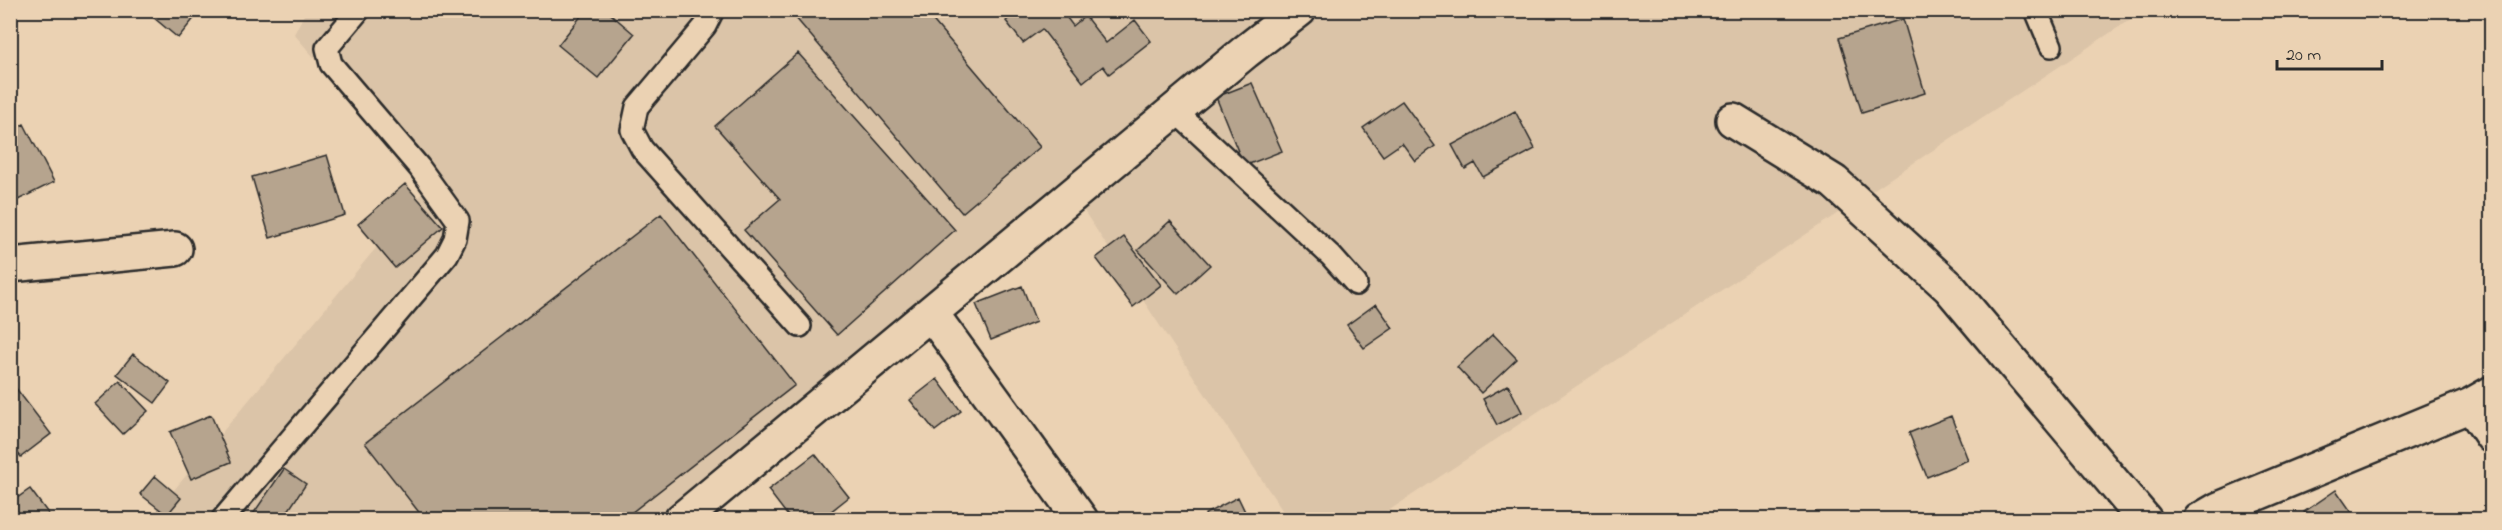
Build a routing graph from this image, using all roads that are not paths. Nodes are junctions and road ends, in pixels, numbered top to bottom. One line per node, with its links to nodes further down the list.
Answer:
1 (359, 10): 16 (lane)
2 (713, 10): 12 (lane)
3 (1299, 10): 6 (street)
4 (2036, 10): 5 (lane)
5 (2051, 46)
6 (1175, 111): 10 (lane); 11 (street)
7 (1733, 120): 19 (street)
8 (175, 249): 9 (street)
9 (10, 265)
10 (1356, 284)
11 (931, 313): 17 (street); 18 (street)
12 (800, 326)
13 (2481, 399): 14 (street); 15 (street)
14 (2492, 436)
15 (2215, 516)
16 (222, 519)
17 (681, 519)
18 (1081, 519)
19 (2145, 519)

